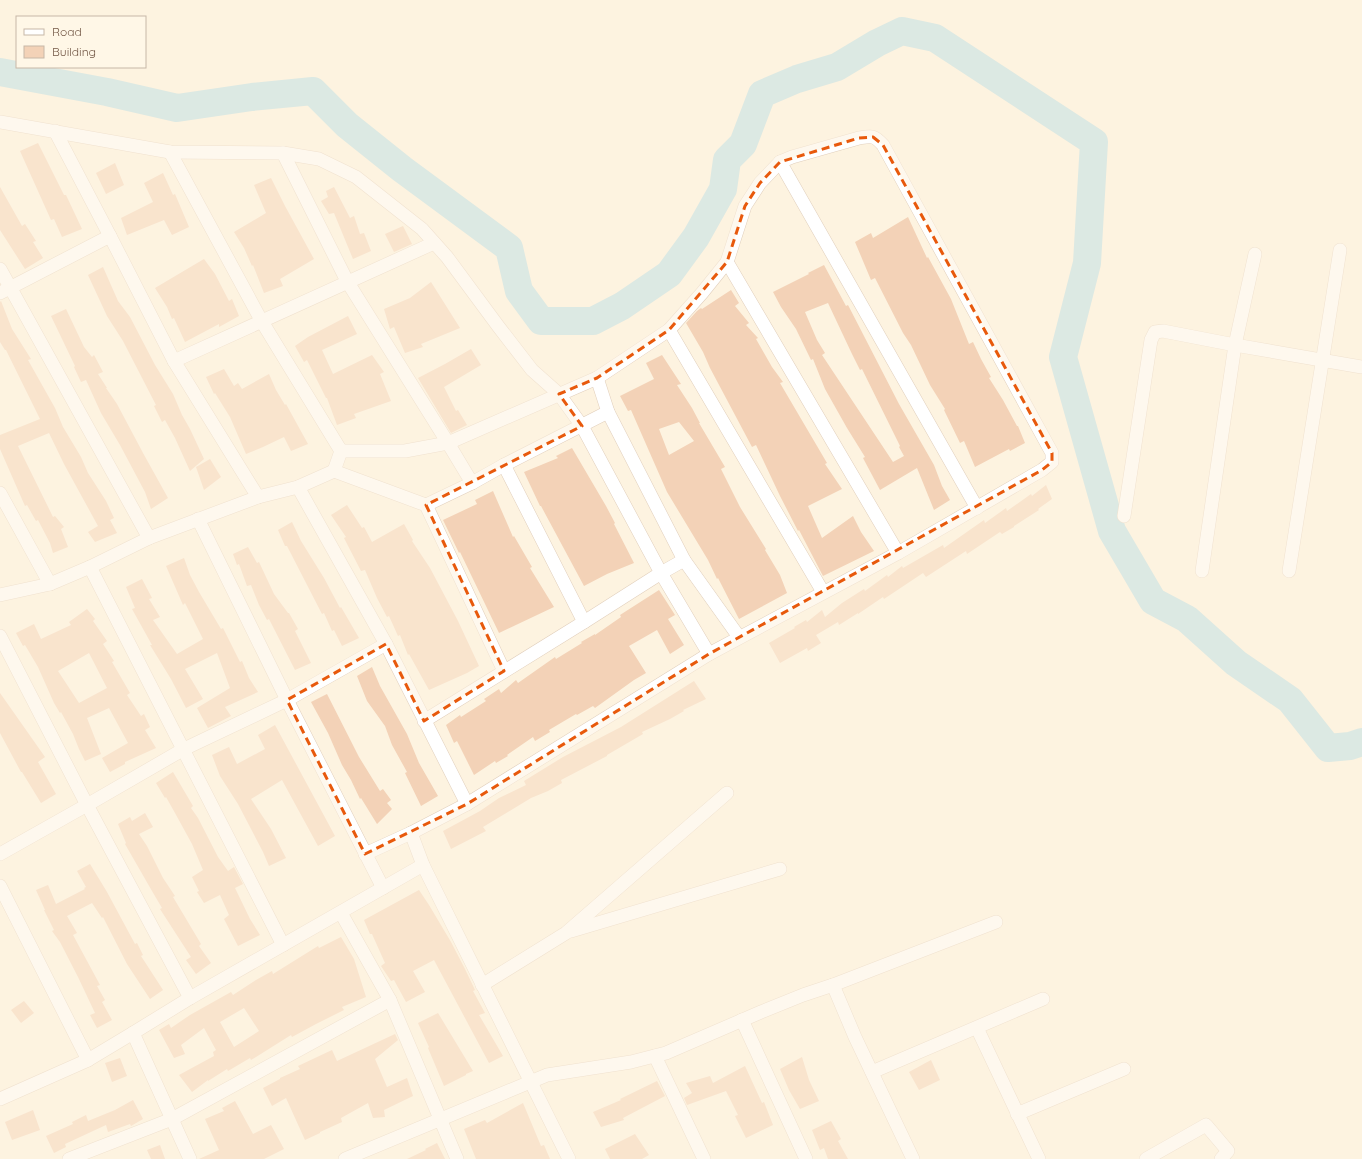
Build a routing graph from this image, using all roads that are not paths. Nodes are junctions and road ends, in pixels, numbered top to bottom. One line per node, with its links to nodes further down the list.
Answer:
1 (0, 122): 2 (street)
2 (55, 131): 3 (street); 6 (street)
3 (170, 152): 4 (street); 14 (street)
4 (283, 152): 7 (street); 12 (street)
5 (780, 162): 10 (street); 33 (street); 33 (street)
6 (110, 236): 13 (street); 18 (street)
7 (434, 243): 12 (street); 21 (street)
8 (1340, 250): 17 (street)
9 (1256, 254): 16 (street)
10 (727, 262): 15 (street); 37 (street)
11 (0, 269): 13 (street)
12 (348, 281): 14 (street); 24 (street)
13 (5, 290): 36 (street)
14 (261, 320): 18 (street); 25 (street)
15 (669, 330): 20 (street); 44 (street)
16 (1235, 345): 17 (street); 34 (street); 40 (street)
17 (1322, 360): 19 (street); 41 (street)
18 (174, 361): 31 (street)
19 (1362, 367)
20 (598, 378): 21 (street); 22 (street)
21 (559, 394): 23 (street); 24 (street)
22 (608, 412): 23 (street); 38 (street)
23 (582, 426): 26 (street); 42 (street)
24 (448, 443): 25 (street); 28 (street)
25 (341, 451): 27 (street)
26 (504, 464): 28 (street); 46 (street)
27 (334, 471): 29 (street); 32 (street)
28 (472, 483): 32 (street)
29 (298, 487): 31 (street); 49 (street)
30 (0, 493): 43 (street)
31 (258, 497): 35 (street)
32 (426, 505): 51 (street)
33 (976, 508): 37 (street)
34 (1124, 516)
35 (198, 519): 36 (street); 52 (street)
36 (149, 538): 39 (street)
37 (898, 553): 44 (street)
38 (684, 560): 42 (street); 48 (street)
39 (90, 567): 43 (street); 54 (street)
40 (1202, 571)
41 (1289, 571)
42 (661, 573): 46 (street); 50 (street)
43 (50, 584): 45 (street)
44 (823, 592): 48 (street)
45 (0, 595)
46 (584, 622): 51 (street)
47 (0, 636): 57 (street)
48 (739, 637): 50 (street)
49 (386, 644): 52 (street); 53 (street)
50 (709, 654): 56 (street)
51 (504, 671): 53 (street)
52 (287, 700): 54 (street); 60 (street)
53 (424, 721): 56 (street)
54 (184, 748): 57 (street); 68 (street)
55 (727, 793): 67 (street)
56 (466, 804): 58 (street)
57 (87, 806): 59 (street); 71 (street)
58 (411, 833): 60 (street); 61 (street)
59 (0, 854)
60 (365, 854): 64 (street)
61 (423, 865): 64 (street); 69 (street)
62 (780, 869): 67 (street)
63 (0, 886): 78 (street)
64 (383, 888): 65 (street)
65 (341, 913): 68 (street); 73 (street)
66 (996, 922): 70 (street)
67 (566, 933): 69 (street)
68 (283, 945): 71 (street)
69 (482, 985): 81 (street)
70 (833, 985): 74 (street); 80 (street)
71 (190, 998): 76 (street)
72 (1043, 999): 75 (street)
73 (390, 1000): 84 (street); 85 (street)
74 (742, 1020): 77 (street); 93 (street)
75 (977, 1028): 80 (street); 83 (street)
76 (133, 1033): 78 (street); 84 (street)
77 (655, 1056): 81 (street); 92 (street)
78 (88, 1060): 82 (street)
79 (1124, 1069): 83 (street)
80 (872, 1072): 94 (street)
81 (531, 1082): 85 (street); 91 (street)
82 (0, 1099)
83 (1018, 1114): 95 (street)
84 (172, 1119): 87 (street); 88 (street)
85 (440, 1120): 89 (street); 90 (street)
86 (1228, 1156): 96 (street)
87 (69, 1159)
88 (190, 1159)
89 (345, 1159)
90 (457, 1159)
91 (569, 1159)
92 (704, 1159)
93 (806, 1159)
94 (913, 1159)
95 (1039, 1159)
96 (1146, 1159)

